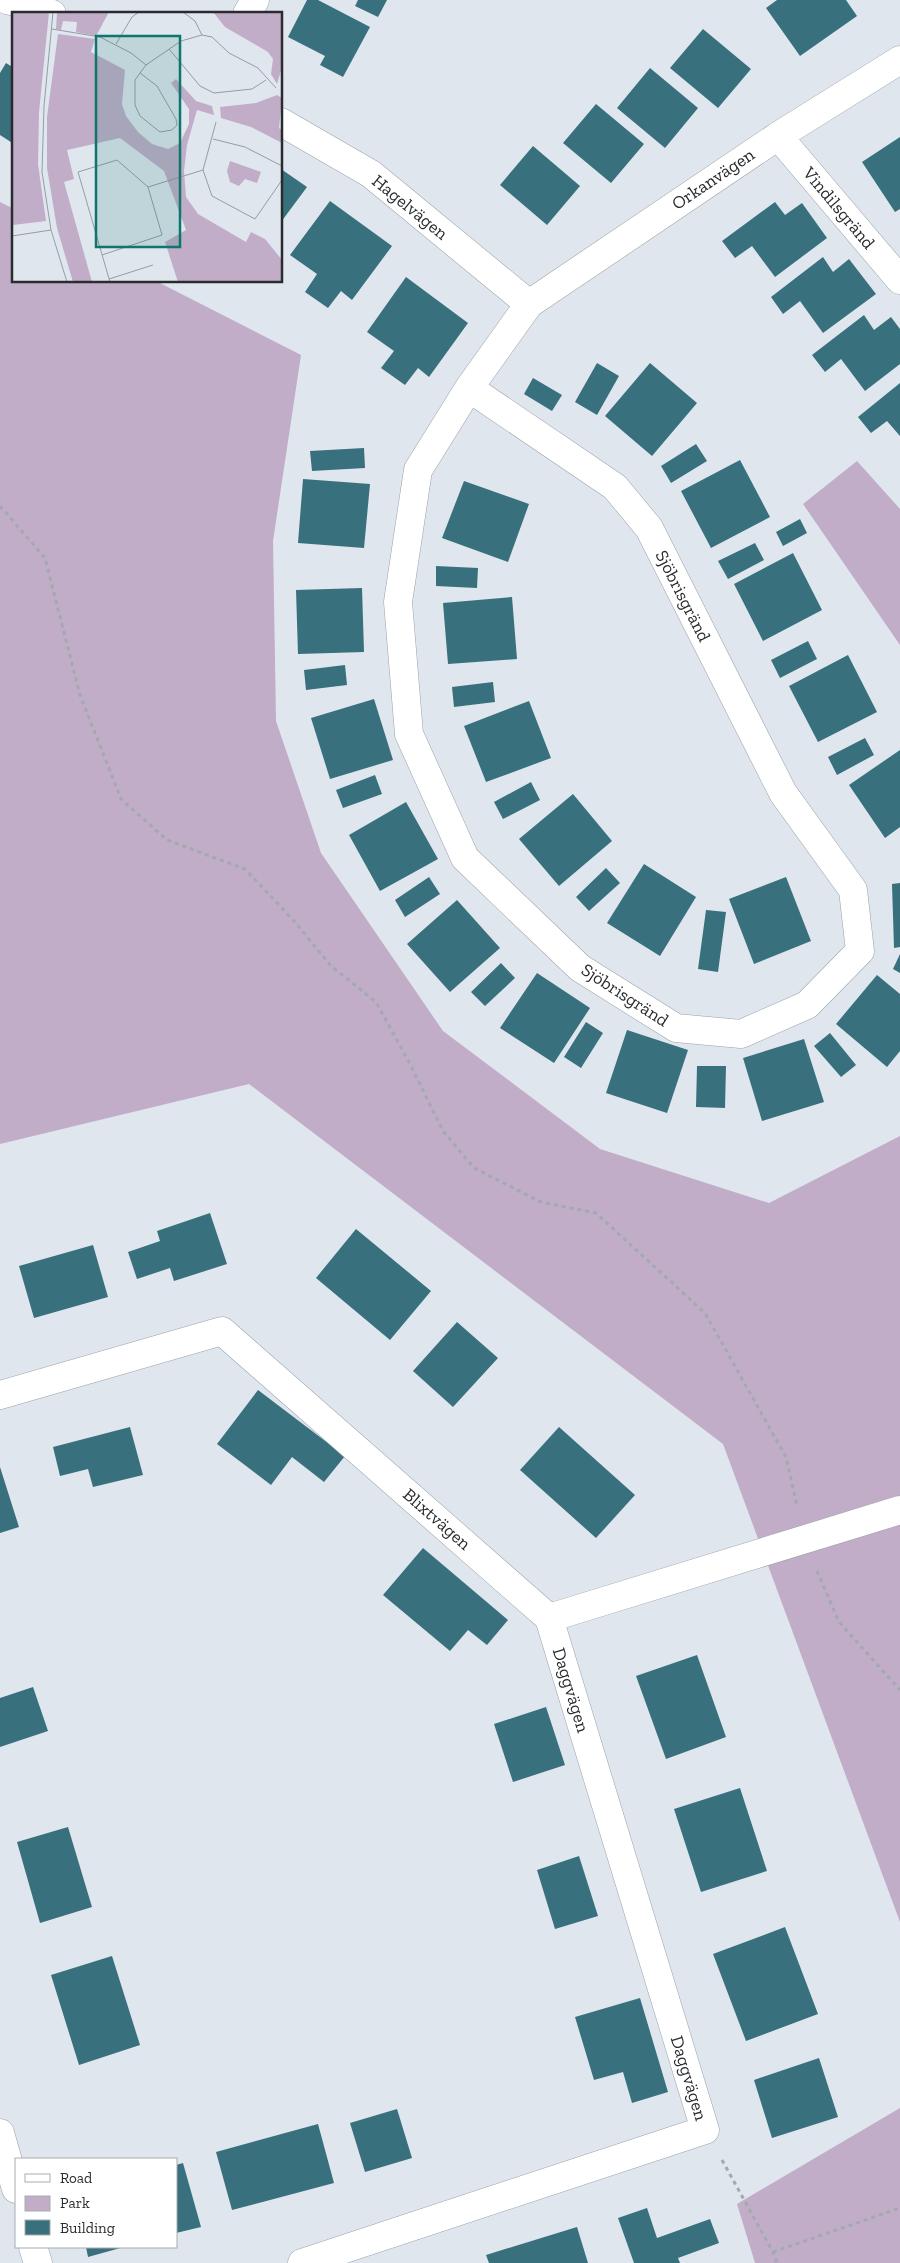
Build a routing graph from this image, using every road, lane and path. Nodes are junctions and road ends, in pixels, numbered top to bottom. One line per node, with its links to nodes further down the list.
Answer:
1 (7, 0): 3 (street)
2 (255, 0): 4 (street)
3 (48, 12)
4 (248, 12)
5 (900, 60): 7 (street, Orkanvägen)
6 (282, 123): 9 (street, Hagelvägen)
7 (778, 136): 8 (street, Vindilsgränd); 9 (street, Orkanvägen)
8 (900, 280)
9 (529, 304): 10 (street, Sjöbrisgränd)
10 (469, 388): 10 (street, Sjöbrisgränd)
11 (0, 506): 14 (path)
12 (0, 1395): 15 (street, Blixtvägen)
13 (900, 1510): 14 (street)
14 (804, 1540): 15 (street); 16 (path)
15 (549, 1618): 17 (street, Daggvägen)
16 (900, 1690)
17 (705, 2130): 22 (path); 24 (street, Daggvägen)
18 (0, 2133): 19 (street)
19 (15, 2185)
20 (900, 2208): 22 (path)
21 (33, 2248): 23 (street)
22 (773, 2252): 25 (path)
23 (38, 2263)
24 (302, 2263)
25 (777, 2263)

